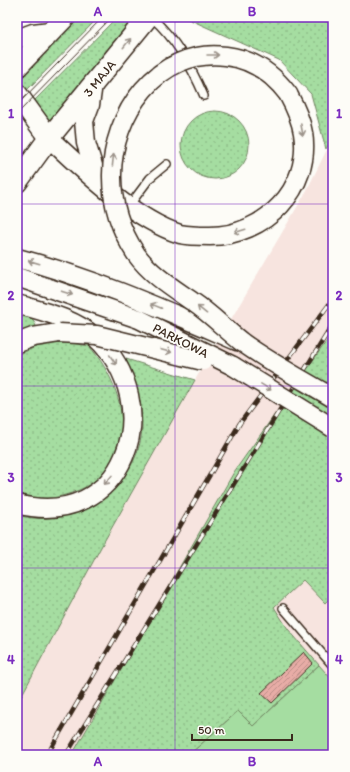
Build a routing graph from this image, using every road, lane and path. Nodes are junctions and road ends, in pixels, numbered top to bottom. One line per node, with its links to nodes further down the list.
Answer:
1 (65, 17): 4 (main road)
2 (148, 17): 7 (main road, 3 MAJA, one-way to 2)
3 (151, 17): 9 (lane)
4 (50, 31): 5 (street); 6 (main road)
5 (17, 39)
6 (17, 67)
7 (93, 84): 10 (main road, 3 MAJA); 13 (street)
8 (17, 94): 10 (main road)
9 (204, 96)
10 (49, 138): 12 (main road, 3 MAJA); 13 (street)
11 (167, 164): 14 (lane)
12 (17, 182)
13 (98, 182): 14 (street)
14 (129, 206): 18 (street, one-way to 14, bridge)
15 (17, 258): 18 (street, PARKOWA, one-way to 15, bridge)
16 (17, 277): 20 (street, PARKOWA, one-way to 20)
17 (17, 304): 23 (street, one-way to 23)
18 (244, 343): 21 (street, PARKOWA, bridge)
19 (17, 344): 20 (street, one-way to 20, bridge)
20 (233, 366): 22 (street, PARKOWA, one-way to 22, bridge)
21 (333, 398)
22 (333, 428)
23 (17, 504)
24 (283, 608): 25 (lane)
25 (333, 666)

